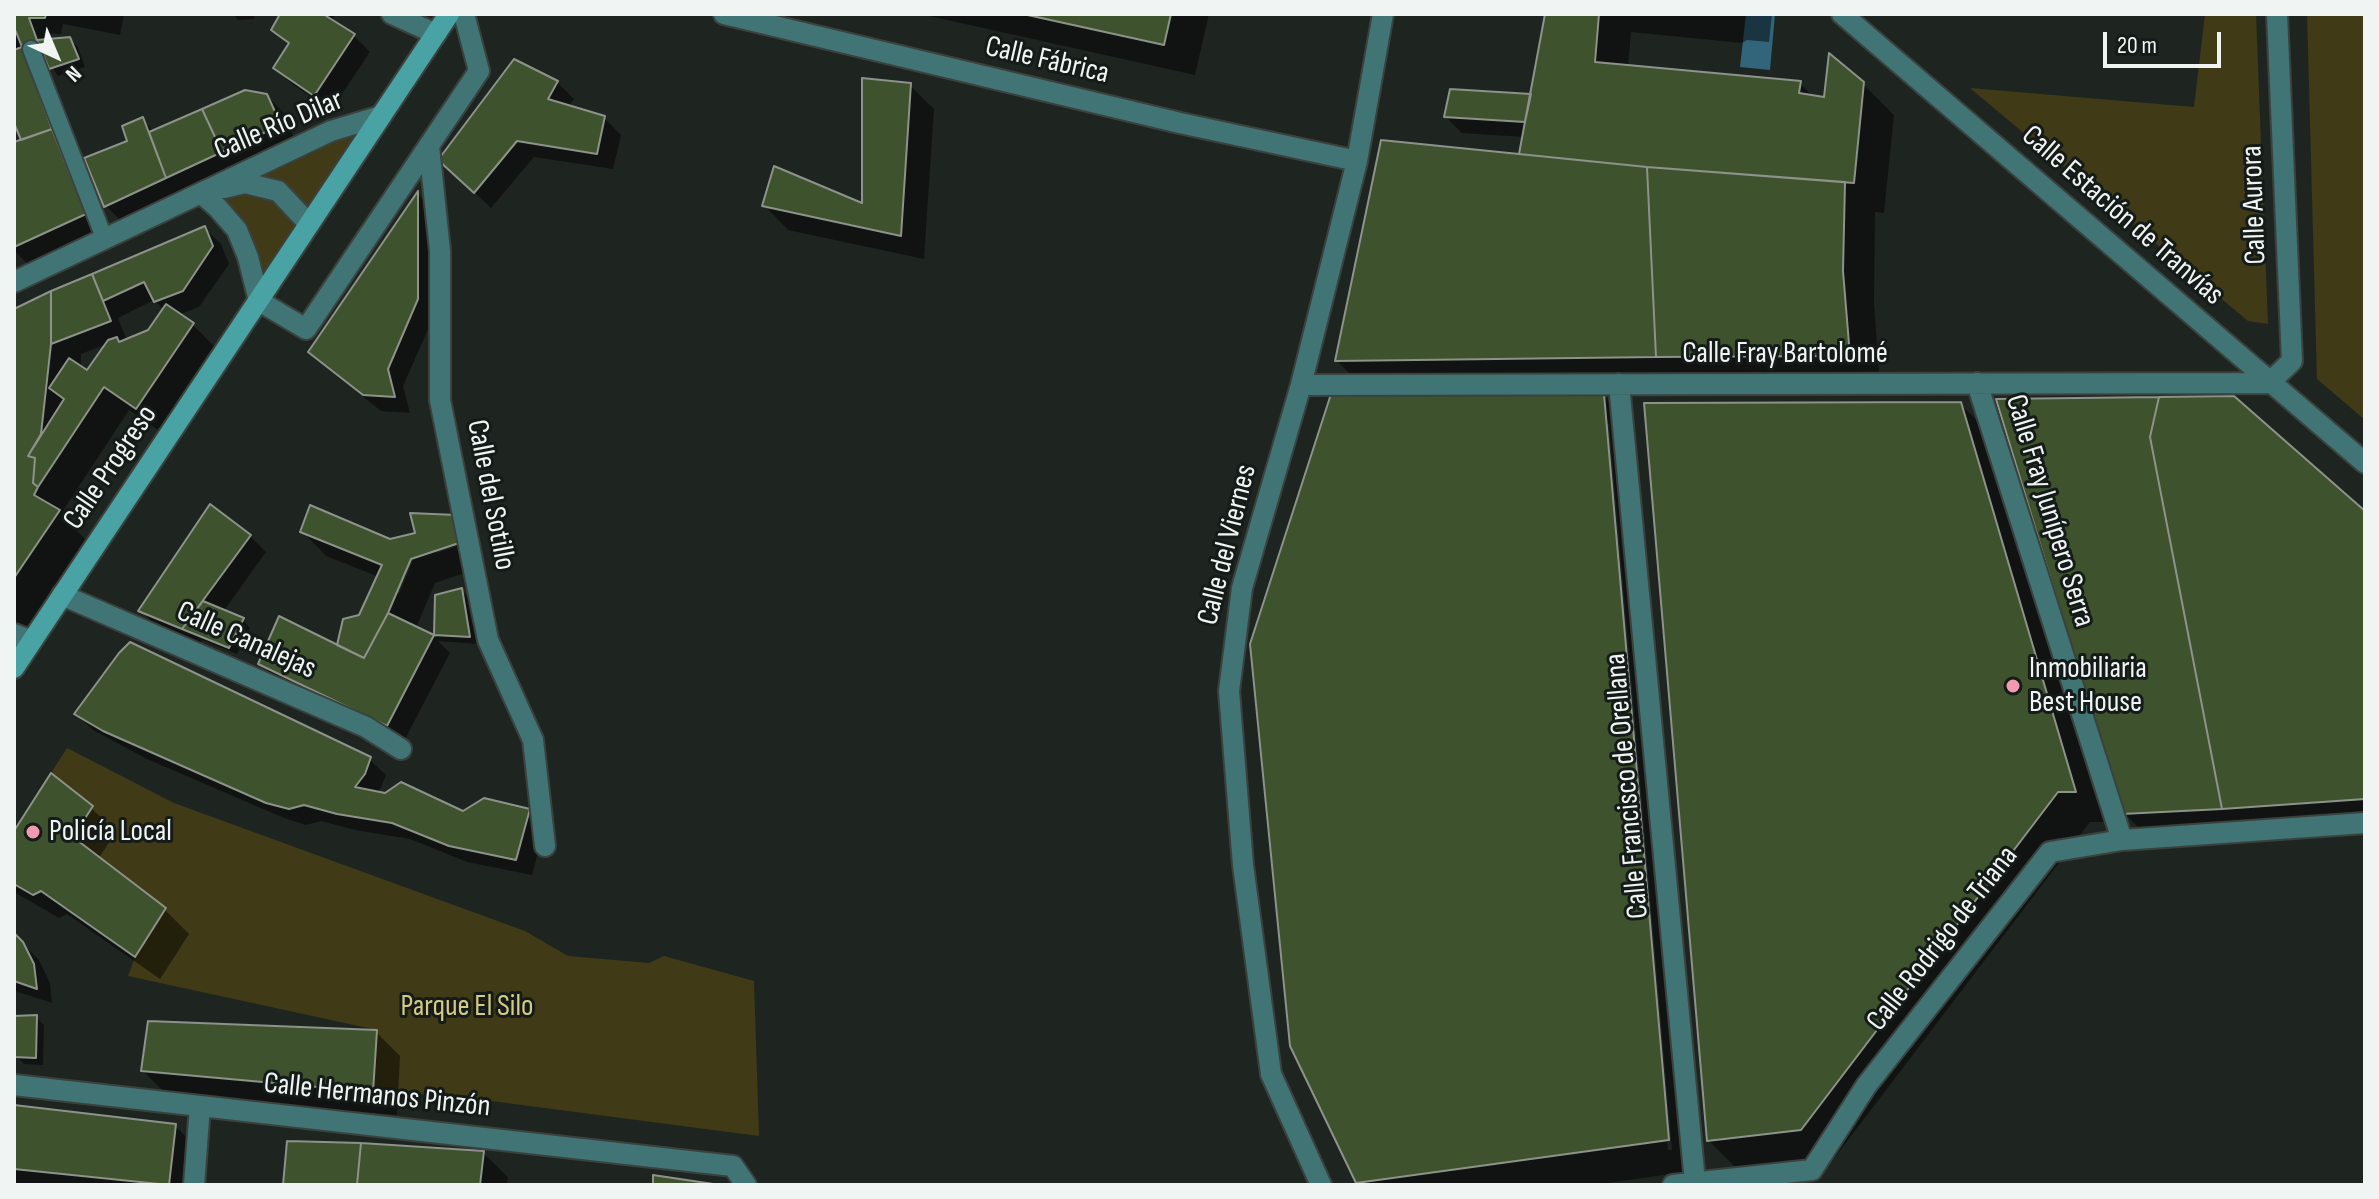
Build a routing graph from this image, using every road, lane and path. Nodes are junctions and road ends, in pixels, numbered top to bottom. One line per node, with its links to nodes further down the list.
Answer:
1 (392, 14): 8 (street)
2 (449, 14): 8 (main road, Calle Progreso)
3 (464, 14): 11 (street)
4 (724, 14): 12 (street, Calle Fábrica)
5 (1383, 14): 12 (street, Calle del Viernes)
6 (2277, 14): 19 (street, Calle Aurora)
7 (1848, 16): 19 (street, Calle Estación de Tranvías)
8 (436, 34): 10 (main road, Calle Progreso)
9 (31, 49): 15 (lane)
10 (381, 116): 13 (street, Calle Río Dilar); 14 (main road, Calle Progreso)
11 (429, 146): 17 (street); 29 (street, Calle del Sotillo)
12 (1357, 161): 21 (street, Calle del Viernes)
13 (201, 193): 14 (street, Calle Río Dilar); 15 (street, Calle Río Dilar); 17 (street, Calle Río Dilar)
14 (309, 224): 17 (main road, Calle Progreso)
15 (105, 240): 16 (street, Calle Río Dilar)
16 (14, 282)
17 (259, 301): 23 (main road, Calle Progreso)
18 (1977, 383): 19 (street, Calle Fray Bartolomé); 20 (street, Calle Fray Bartolomé); 28 (street, Calle Fray Junípero Serra)
19 (2269, 383): 22 (street, Calle Estación de Tranvías)
20 (1619, 384): 21 (street, Calle Fray Bartolomé); 32 (street, Calle Francisco de Orellana)
21 (1301, 385): 35 (street, Calle del Viernes)
22 (2365, 463)
23 (62, 595): 24 (main road, Calle Progreso); 26 (street, Calle Canalejas)
24 (23, 638): 25 (main road, Calle Progreso)
25 (14, 668)
26 (401, 749)
27 (2365, 823): 28 (street, Calle Rodrigo de Triana)
28 (2122, 840): 32 (street, Calle Rodrigo de Triana)
29 (545, 846)
30 (14, 1085): 31 (street, Calle Hermanos Pinzón)
31 (200, 1106): 33 (street); 34 (street, Calle Hermanos Pinzón)
32 (1695, 1182): 36 (street, Calle Rodrigo de Triana)
33 (194, 1185)
34 (746, 1185)
35 (1321, 1185)
36 (1673, 1185)

